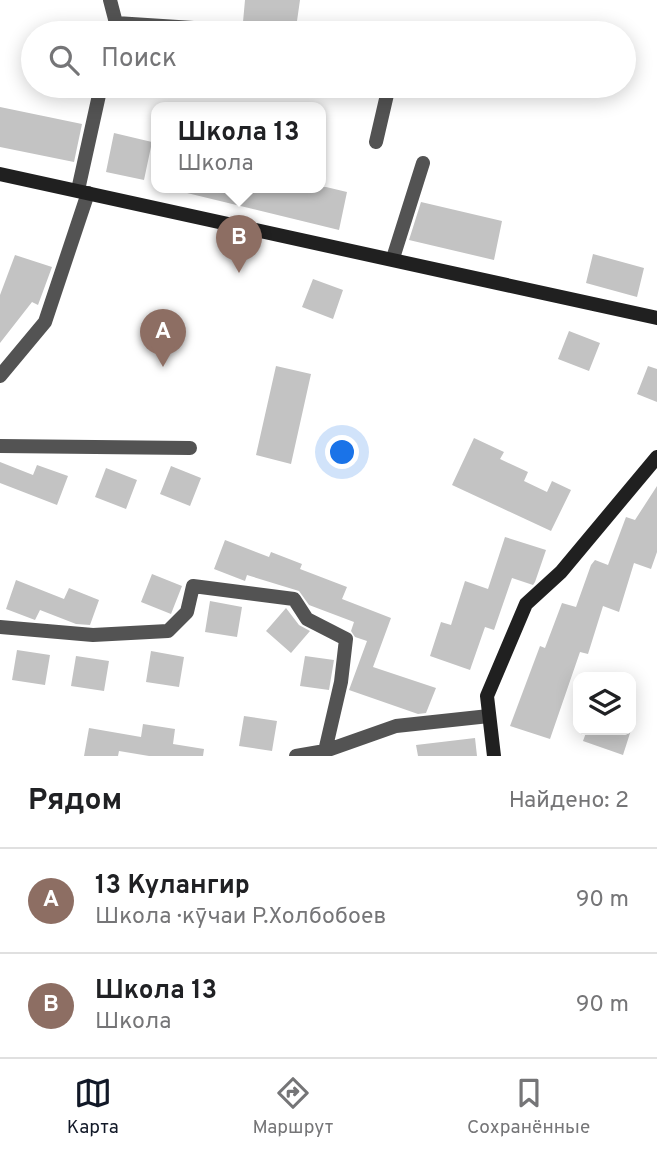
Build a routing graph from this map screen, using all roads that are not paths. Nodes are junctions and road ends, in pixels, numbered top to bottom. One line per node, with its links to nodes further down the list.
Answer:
1 (110, 0): 2 (street)
2 (113, 21)
3 (98, 98): 8 (street)
4 (386, 98): 5 (street)
5 (376, 142)
6 (423, 163): 9 (street)
7 (0, 174): 8 (main road)
8 (83, 192): 9 (main road); 11 (street)
9 (393, 258): 10 (main road)
10 (657, 318)
11 (0, 376)
12 (0, 446): 13 (street)
13 (190, 448)
14 (657, 457): 16 (main road)
15 (0, 627): 17 (street)
16 (489, 716): 17 (street); 19 (main road)
17 (325, 751): 18 (street)
18 (296, 756)
19 (494, 756)

